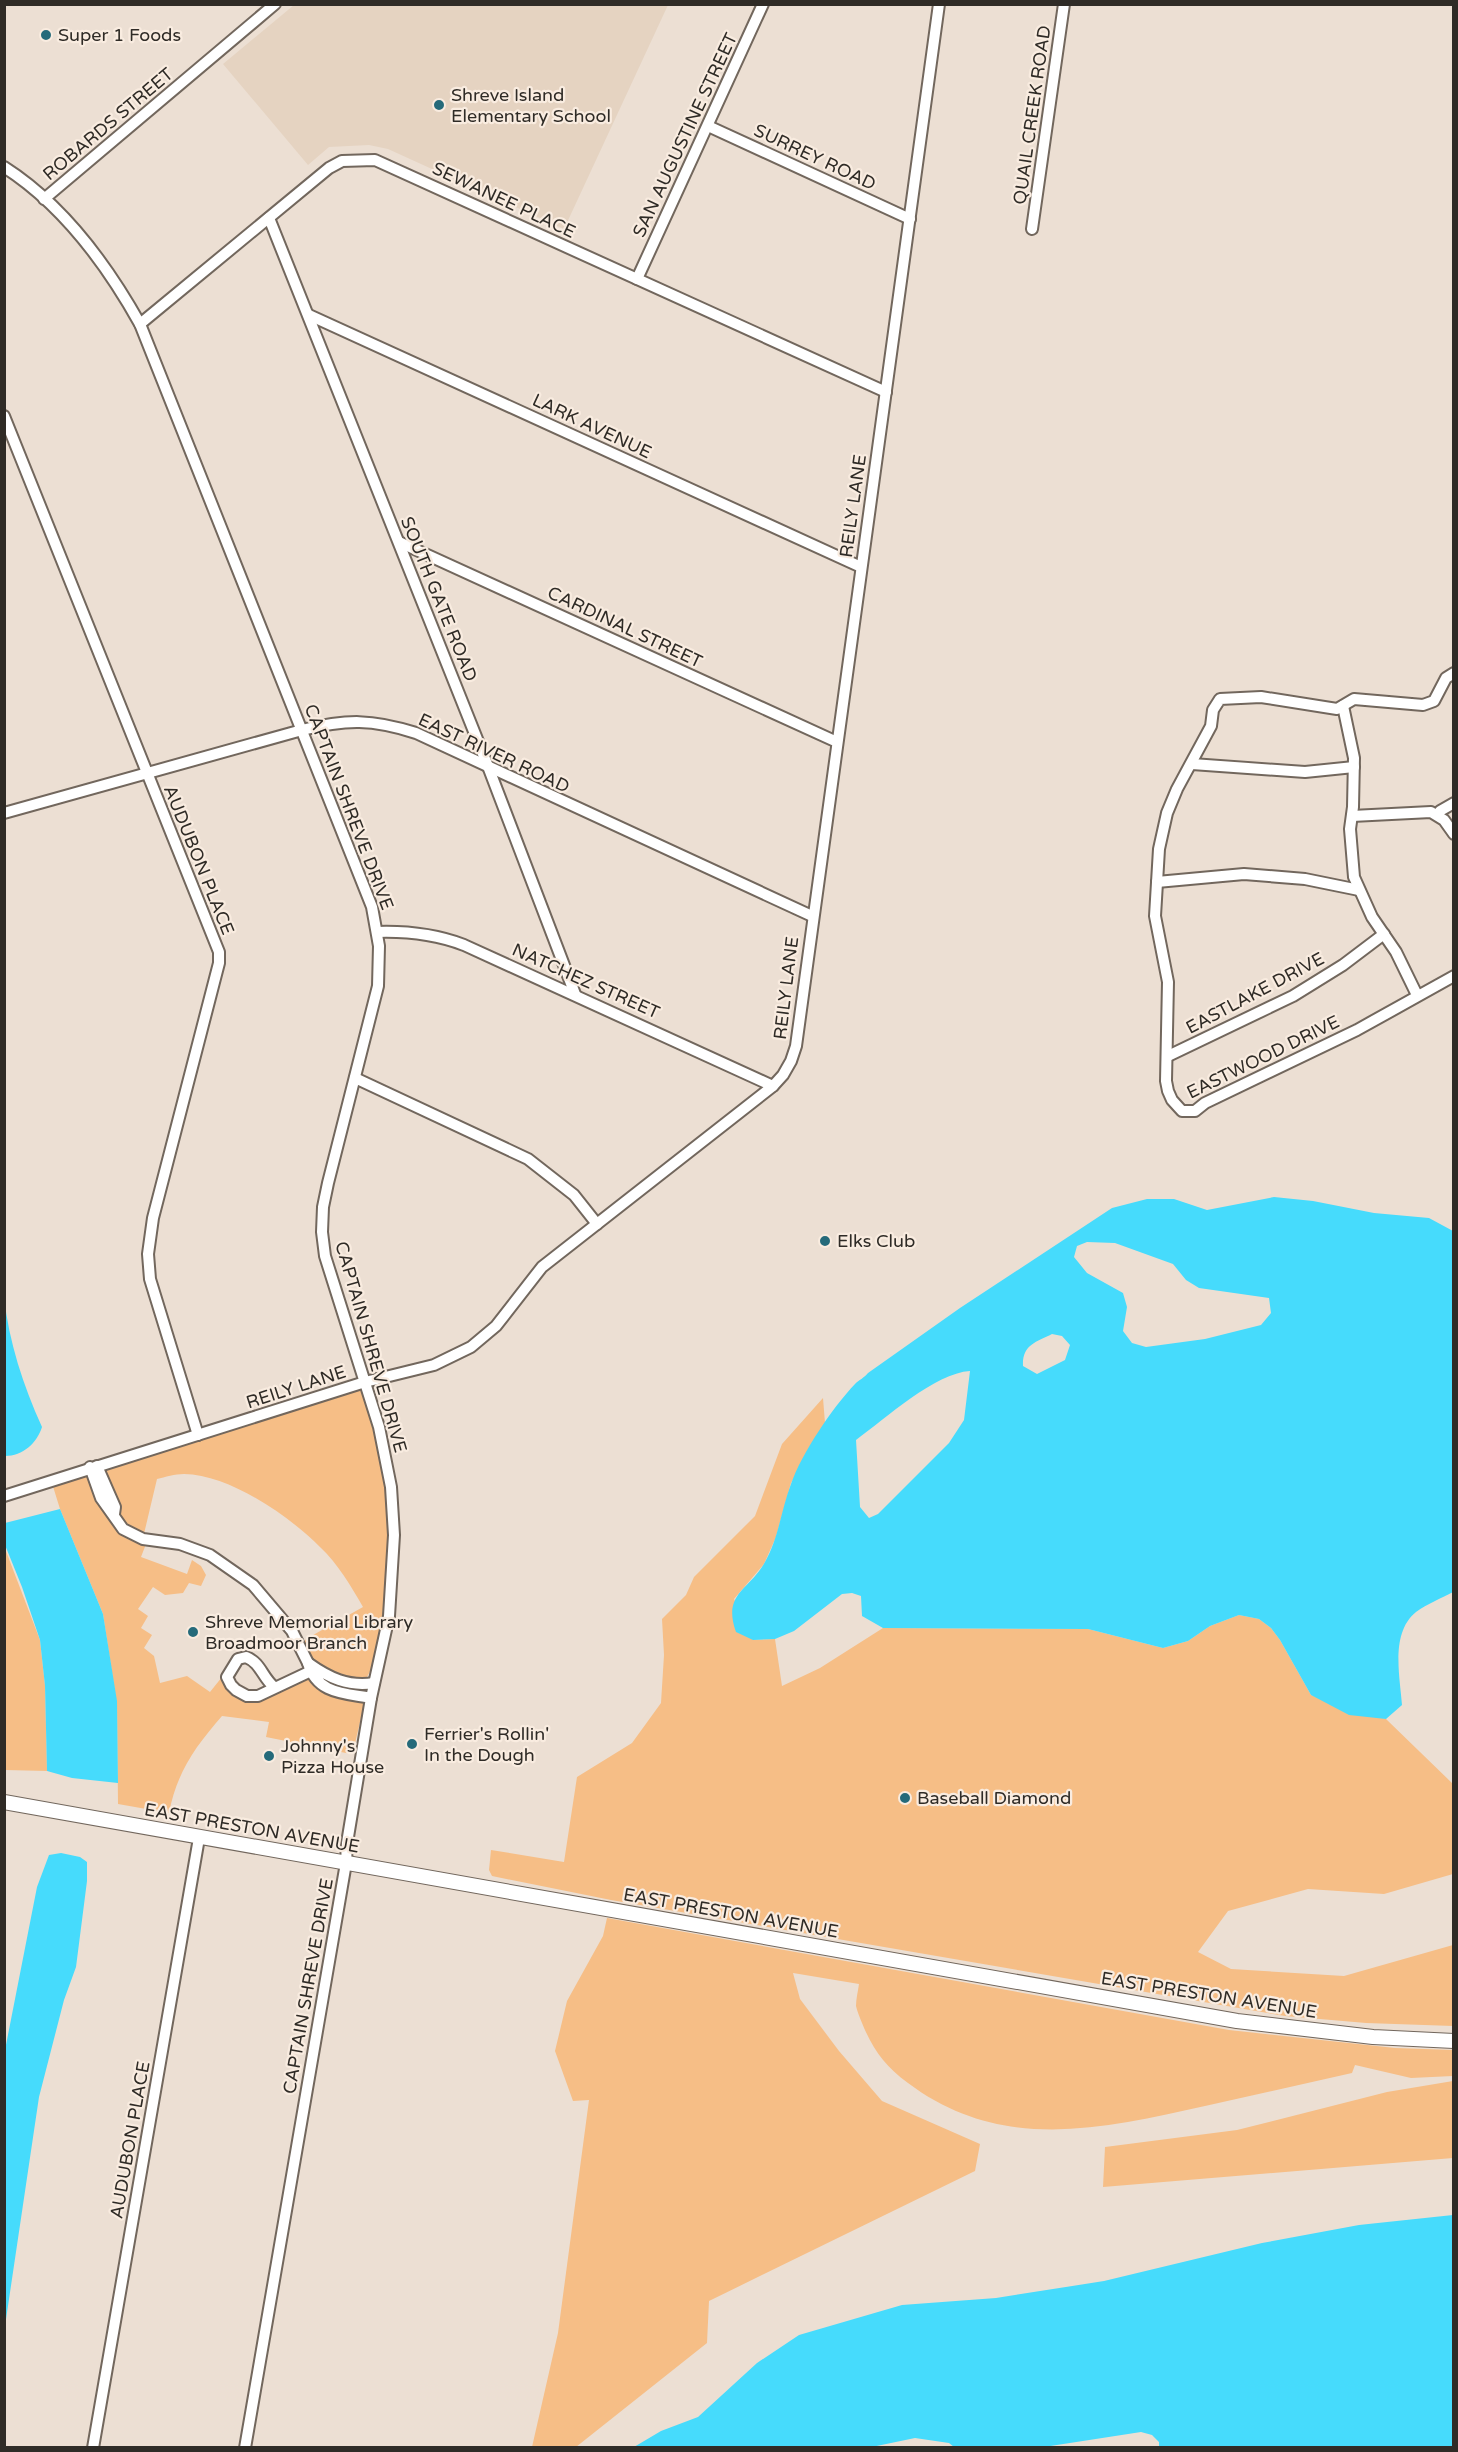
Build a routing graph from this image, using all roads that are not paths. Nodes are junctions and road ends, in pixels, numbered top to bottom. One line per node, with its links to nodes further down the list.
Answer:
1 (275, 4): 7 (street, ROBARDS STREET)
2 (763, 4): 5 (street, SAN AUGUSTINE STREET)
3 (939, 4): 9 (street, REILY LANE)
4 (1064, 4): 10 (street, QUAIL CREEK ROAD)
5 (708, 126): 9 (street, SURREY ROAD); 11 (street, SAN AUGUSTINE STREET)
6 (4, 167): 7 (street, CAPTAIN SHREVE DRIVE)
7 (44, 199): 13 (street, CAPTAIN SHREVE DRIVE)
8 (269, 218): 11 (street, SEWANEE PLACE); 12 (street, SOUTH GATE ROAD); 13 (street, SEWANEE PLACE)
9 (910, 219): 14 (street, REILY LANE)
10 (1032, 230)
11 (637, 279): 14 (street, SEWANEE PLACE)
12 (309, 315): 16 (street, SOUTH GATE ROAD); 17 (street, LARK AVENUE)
13 (140, 324): 20 (street, CAPTAIN SHREVE DRIVE)
14 (886, 392): 17 (street, REILY LANE)
15 (4, 416): 25 (street, AUDUBON PLACE)
16 (399, 542): 21 (street, CARDINAL STREET); 24 (street, SOUTH GATE ROAD)
17 (861, 567): 21 (street, REILY LANE)
18 (1454, 673): 19 (street, EASTWOOD DRIVE)
19 (1343, 706): 22 (street, EASTWOOD DRIVE); 23 (street)
20 (302, 730): 24 (street, EAST RIVER ROAD); 25 (street, EAST RIVER ROAD); 34 (street, CAPTAIN SHREVE DRIVE)
21 (837, 742): 33 (street, REILY LANE)
22 (1192, 764): 23 (street); 31 (street, EASTWOOD DRIVE)
23 (1353, 767): 29 (street)
24 (489, 769): 33 (street, EAST RIVER ROAD); 37 (street, SOUTH GATE ROAD)
25 (147, 774): 27 (street, EAST RIVER ROAD); 44 (street, AUDUBON PLACE)
26 (1454, 802): 28 (street)
27 (4, 813)
28 (1438, 815): 29 (street); 30 (street)
29 (1352, 816): 32 (street)
30 (1454, 834)
31 (1157, 882): 32 (street); 39 (street, EASTWOOD DRIVE)
32 (1359, 890): 35 (street)
33 (812, 916): 41 (street, REILY LANE)
34 (378, 932): 37 (street, NATCHEZ STREET); 40 (street, CAPTAIN SHREVE DRIVE)
35 (1384, 934): 38 (street); 39 (street, EASTLAKE DRIVE)
36 (1454, 976): 38 (street, EASTWOOD DRIVE)
37 (575, 994): 41 (street, NATCHEZ STREET)
38 (1418, 995): 39 (street, EASTWOOD DRIVE)
39 (1168, 1056)
40 (355, 1078): 42 (street); 43 (street, CAPTAIN SHREVE DRIVE)
41 (773, 1086): 42 (street, REILY LANE)
42 (597, 1224): 43 (street, REILY LANE)
43 (365, 1382): 44 (street, REILY LANE); 48 (street, CAPTAIN SHREVE DRIVE)
44 (198, 1435): 45 (street, REILY LANE)
45 (94, 1467): 46 (street, REILY LANE); 47 (street)
46 (4, 1496)
47 (310, 1667): 48 (street); 49 (street); 50 (street)
48 (374, 1683): 50 (street, CAPTAIN SHREVE DRIVE)
49 (274, 1687)
50 (371, 1698): 53 (street, CAPTAIN SHREVE DRIVE)
51 (4, 1802): 52 (street, EAST PRESTON AVENUE)
52 (199, 1838): 53 (street, EAST PRESTON AVENUE); 55 (street, AUDUBON PLACE)
53 (346, 1863): 54 (street, EAST PRESTON AVENUE); 56 (street, CAPTAIN SHREVE DRIVE)
54 (1454, 2040)
55 (93, 2448)
56 (245, 2448)

